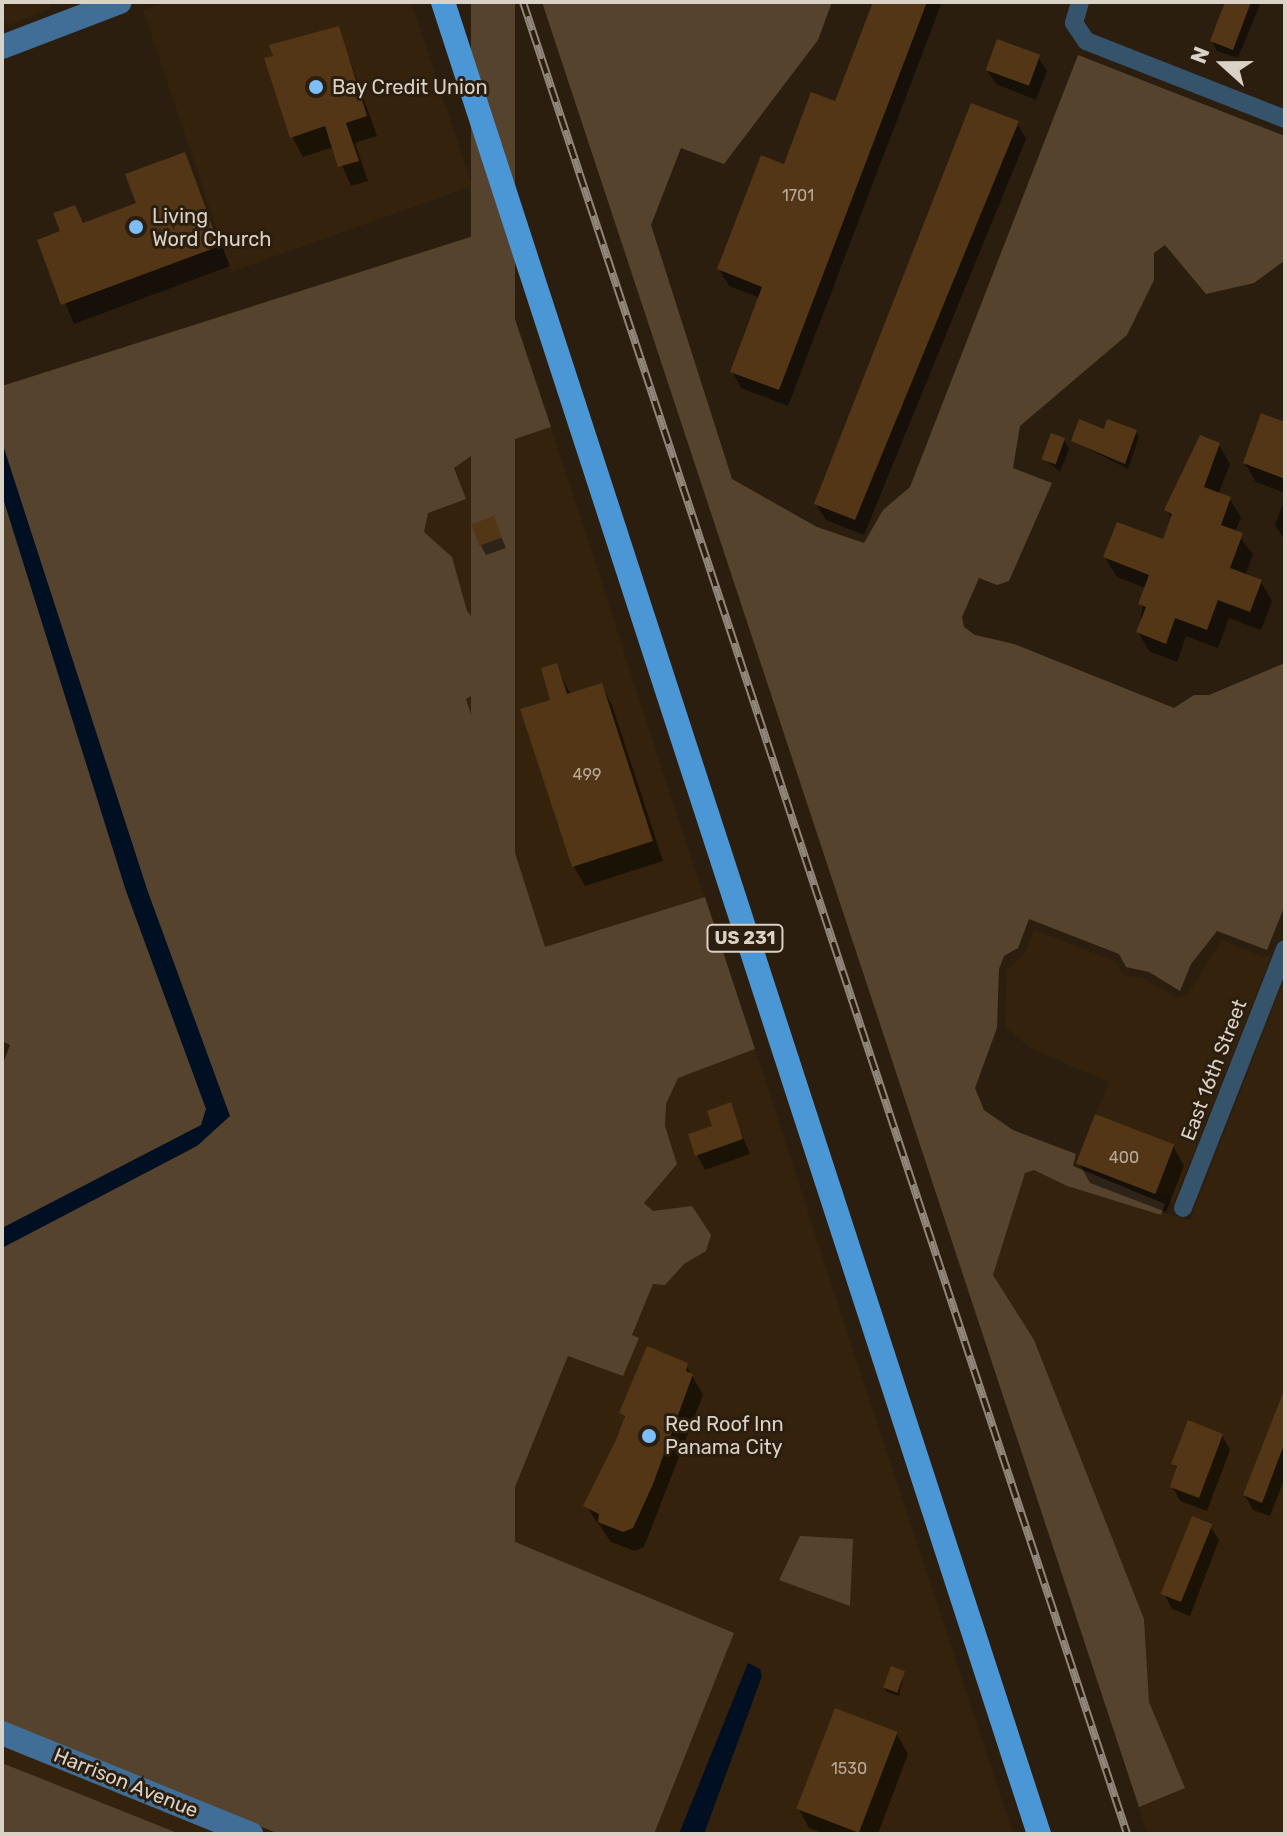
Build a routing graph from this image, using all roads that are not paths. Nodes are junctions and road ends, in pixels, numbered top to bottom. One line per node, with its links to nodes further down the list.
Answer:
1 (120, 2): 4 (street)
2 (443, 2): 10 (highway, US 231)
3 (1080, 2): 5 (street)
4 (2, 47)
5 (1285, 119)
6 (1285, 949): 7 (street, East 16th Street)
7 (1183, 1208)
8 (2, 1733): 9 (street, Harrison Avenue)
9 (251, 1834)
10 (1039, 1834)

